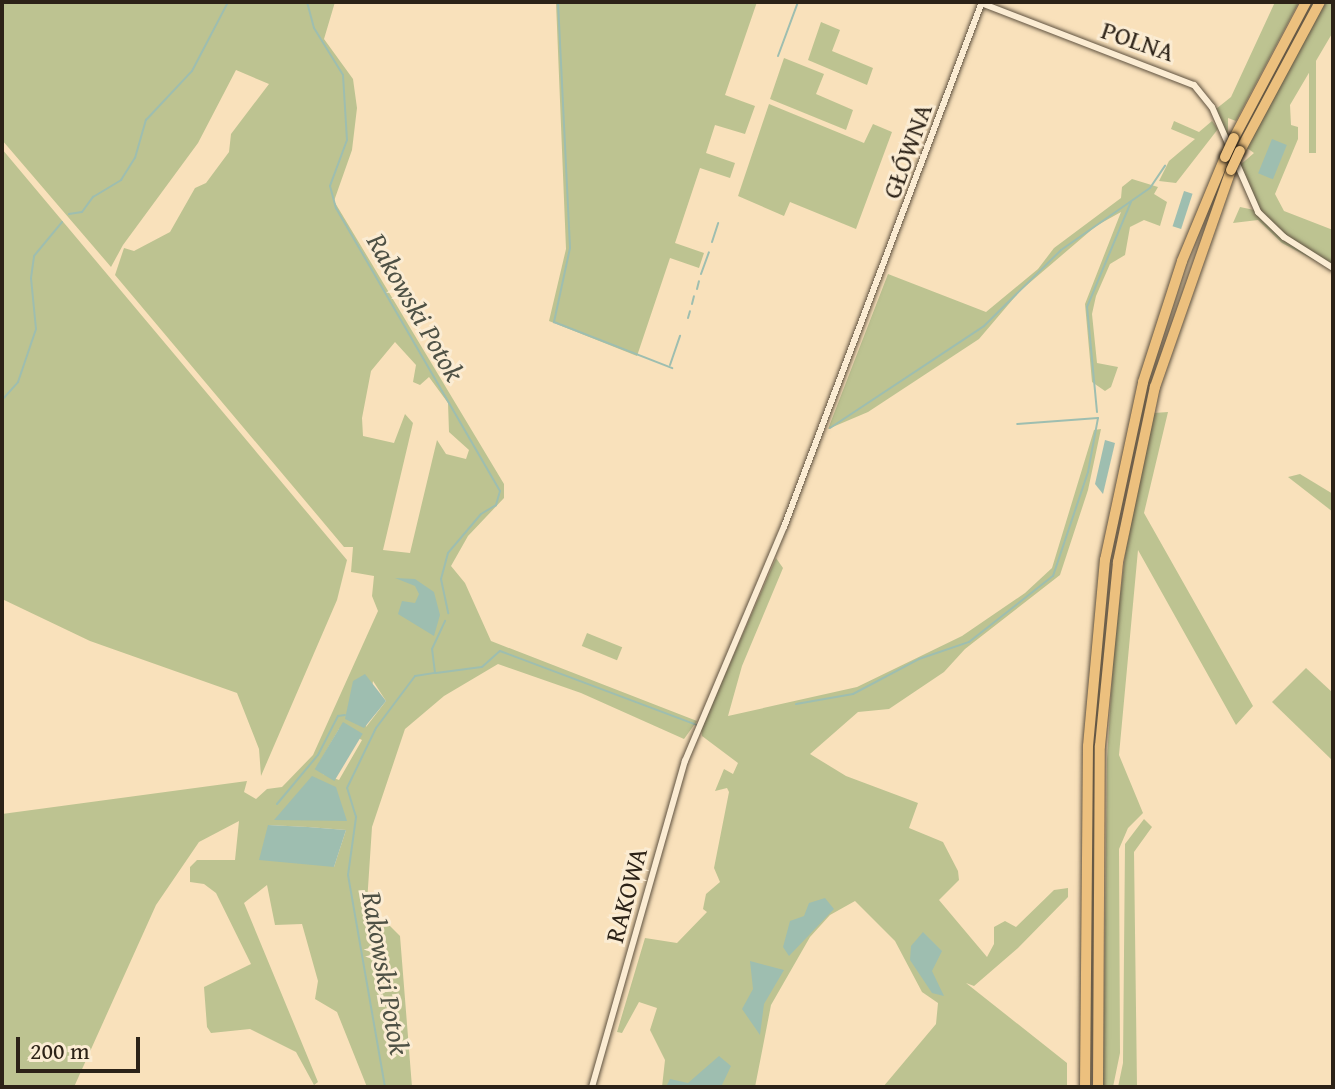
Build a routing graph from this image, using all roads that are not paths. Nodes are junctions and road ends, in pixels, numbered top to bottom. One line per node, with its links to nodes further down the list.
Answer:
1 (1306, 2): 7 (highway, bridge)
2 (1320, 2): 8 (highway, bridge)
3 (982, 3): 4 (street, POLNA); 5 (street, GŁÓWNA)
4 (1333, 268)
5 (704, 716): 6 (street, RAKOWA)
6 (592, 1087)
7 (1085, 1087)
8 (1098, 1087)

